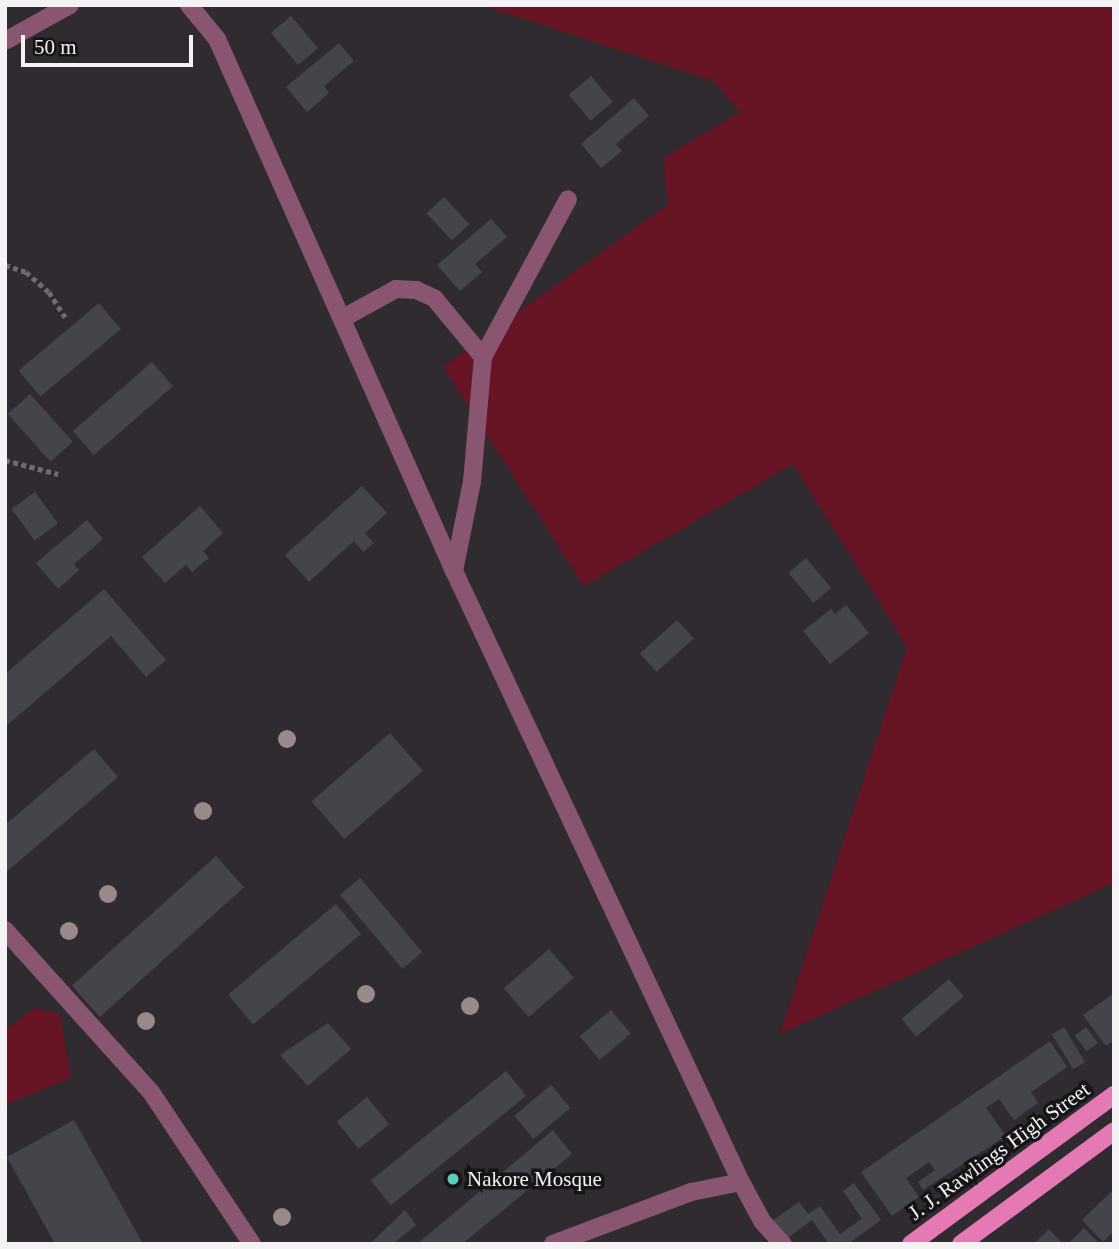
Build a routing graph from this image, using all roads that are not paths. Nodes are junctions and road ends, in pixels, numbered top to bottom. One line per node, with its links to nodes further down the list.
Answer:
1 (70, 5): 3 (street)
2 (189, 5): 5 (street)
3 (5, 41)
4 (568, 199): 6 (street)
5 (345, 317): 6 (street); 7 (street)
6 (483, 357): 7 (street)
7 (454, 571): 13 (street)
8 (5, 930): 14 (street)
9 (1114, 1095): 11 (main road, J. J. Rawlings High Street)
10 (1111, 1138): 12 (main road)
11 (1028, 1158): 12 (main road); 17 (main road, J. J. Rawlings High Street)
12 (1046, 1181): 18 (main road)
13 (741, 1182): 15 (street); 16 (street)
14 (253, 1244)
15 (554, 1244)
16 (783, 1244)
17 (911, 1244)
18 (961, 1244)

